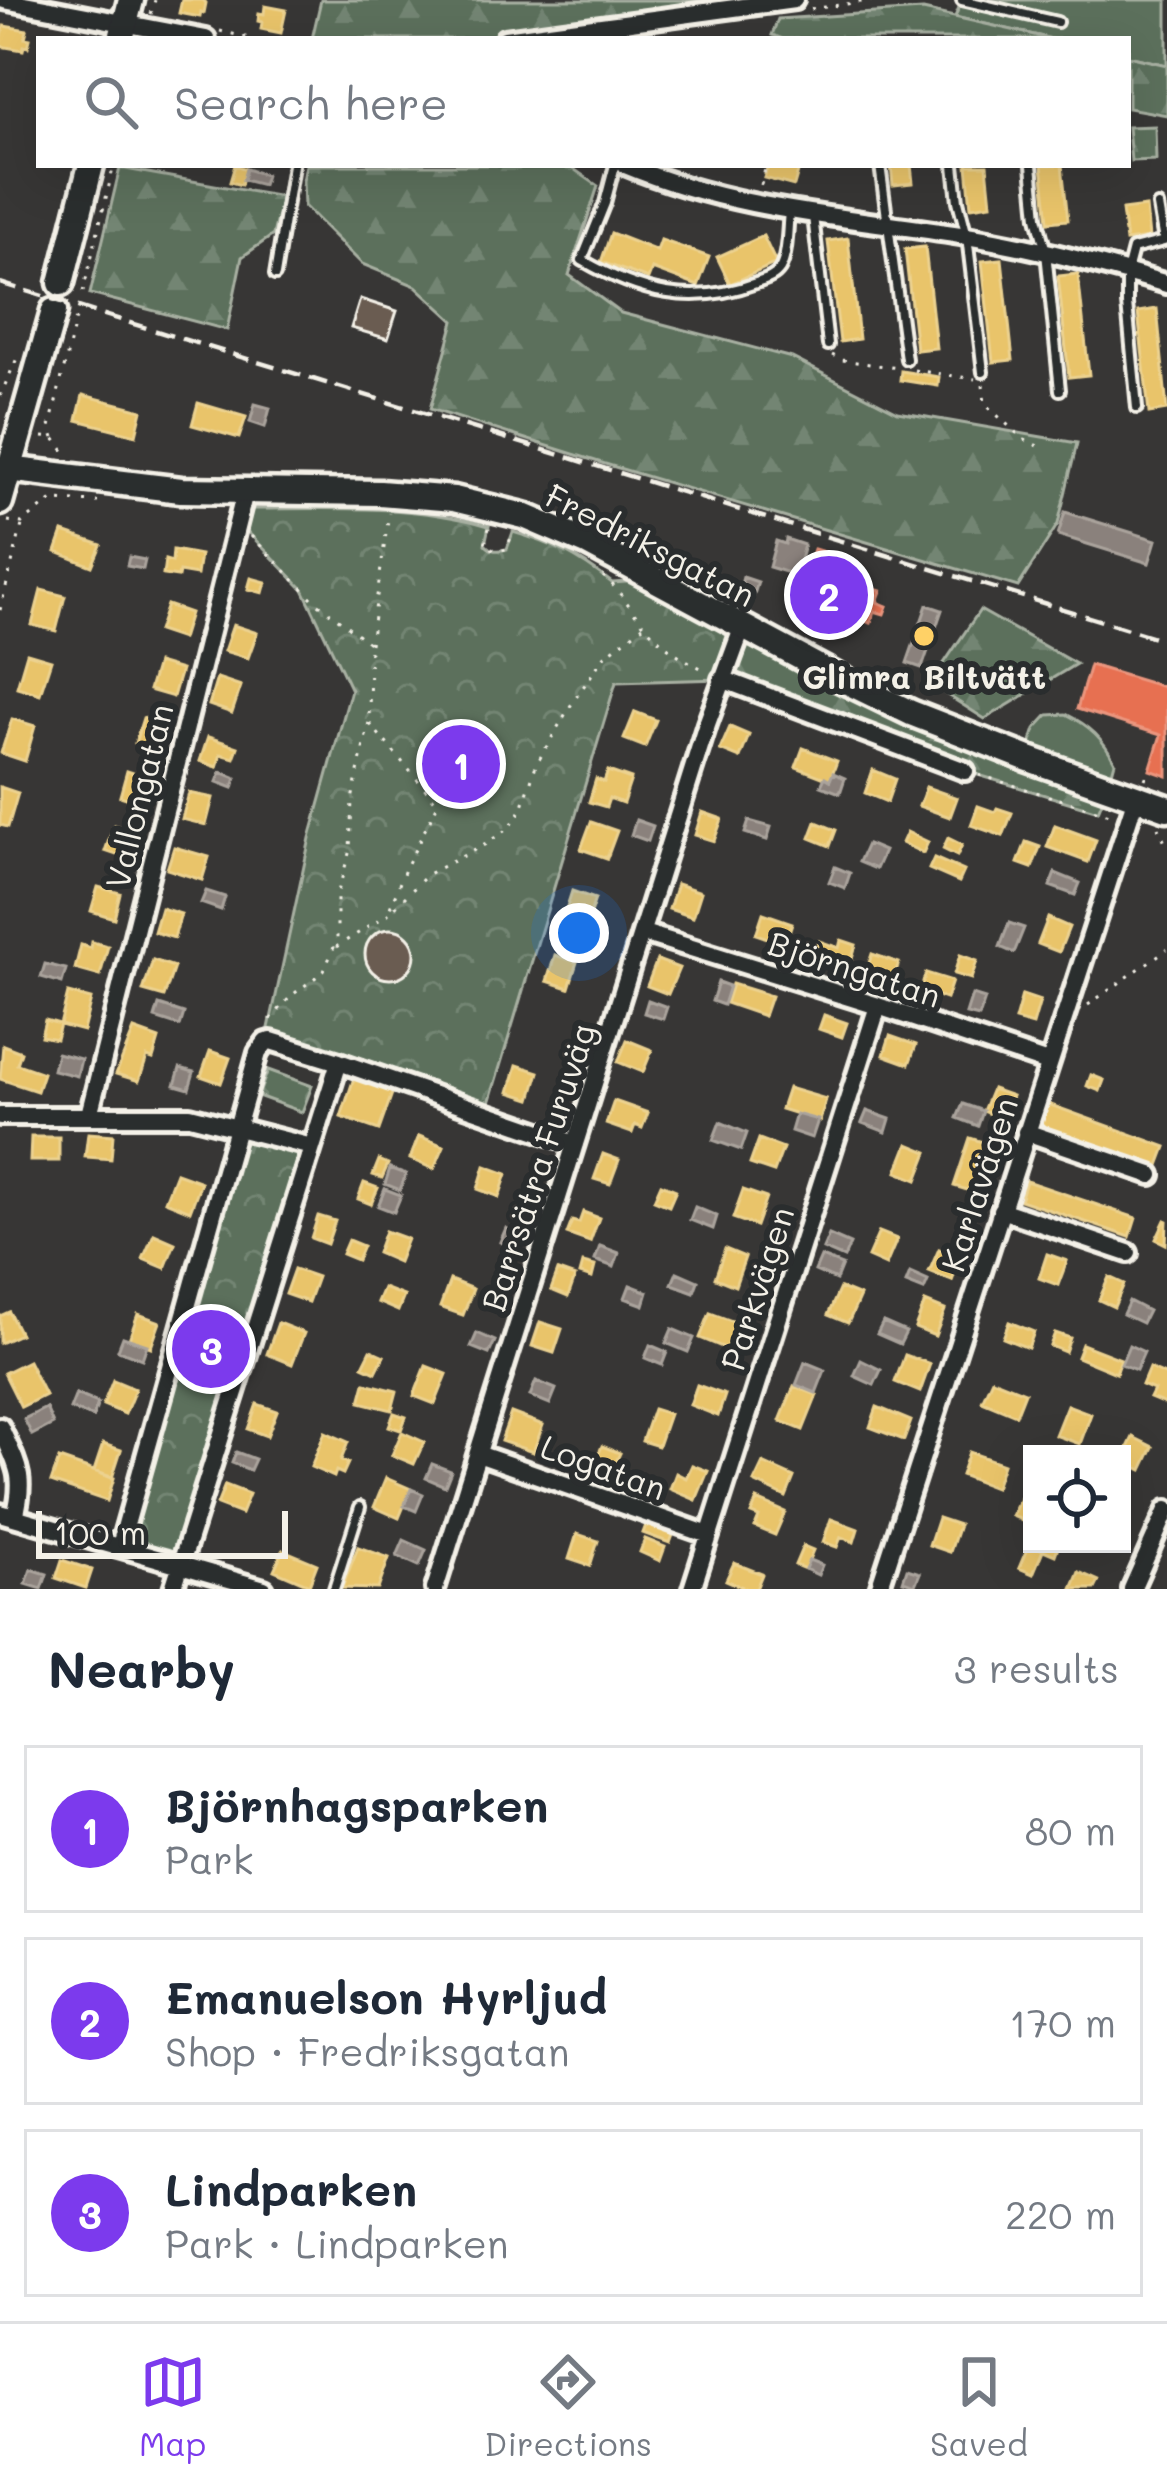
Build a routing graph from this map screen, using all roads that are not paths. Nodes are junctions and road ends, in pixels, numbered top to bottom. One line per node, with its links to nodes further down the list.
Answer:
1 (4, 0): 4 (street)
2 (794, 0): 7 (street)
3 (962, 0): 5 (lane)
4 (126, 21): 6 (street)
5 (1057, 22)
6 (193, 36)
7 (545, 36)
8 (91, 168): 24 (street)
9 (293, 168): 22 (lane)
10 (614, 168): 16 (lane)
11 (634, 168): 16 (street)
12 (880, 168): 18 (lane)
13 (954, 168): 19 (lane)
14 (1032, 168): 20 (lane)
15 (1158, 206): 21 (lane)
16 (789, 211): 17 (street)
17 (813, 215): 18 (street); 26 (lane)
18 (890, 226): 19 (street); 27 (lane)
19 (967, 236): 20 (street); 28 (lane)
20 (1046, 252): 21 (street); 29 (lane)
21 (1127, 272): 23 (street); 30 (lane)
22 (275, 275)
23 (1167, 284)
24 (72, 287)
25 (65, 314): 31 (street)
26 (828, 346)
27 (906, 359)
28 (983, 372)
29 (1060, 390)
30 (1136, 408)
31 (5, 468): 32 (street, Fredriksgatan); 33 (street)
32 (245, 492): 34 (street, Fredriksgatan); 43 (street, Vallongatan)
33 (0, 502)
34 (743, 626): 35 (street, Barrsätra Furuväg); 37 (street, Fredriksgatan)
35 (722, 679): 36 (street); 39 (street, Barrsätra Furuväg)
36 (965, 770)
37 (1132, 808): 38 (street, Fredriksgatan); 42 (street, Karlavägen)
38 (1162, 818)
39 (643, 933): 40 (street, Björngatan); 47 (street, Barrsätra Furuväg)
40 (878, 1006): 42 (street, Björngatan); 57 (street, Parkvägen)
41 (339, 1062): 45 (street); 47 (street); 48 (street)
42 (1048, 1063): 46 (street, Karlavägen)
43 (89, 1114): 44 (street); 45 (street)
44 (0, 1116)
45 (239, 1127): 48 (street); 58 (street)
46 (1026, 1132): 49 (street); 50 (street, Karlavägen)
47 (575, 1144): 53 (street, Barrsätra Furuväg)
48 (312, 1147): 59 (street)
49 (1151, 1175)
50 (1001, 1210): 51 (street); 65 (street, Karlavägen)
51 (1128, 1253)
52 (2, 1434): 56 (street)
53 (478, 1454): 57 (street, Logatan); 63 (street, Barrsätra Furuväg)
54 (360, 1507): 62 (lane)
55 (1167, 1510): 66 (street)
56 (8, 1515): 58 (street)
57 (709, 1535): 64 (street, Parkvägen)
58 (121, 1546): 59 (street)
59 (182, 1563): 60 (street); 61 (street)
60 (173, 1589)
61 (264, 1589)
62 (334, 1589)
63 (435, 1589)
64 (692, 1589)
65 (879, 1589)
66 (1132, 1589)

